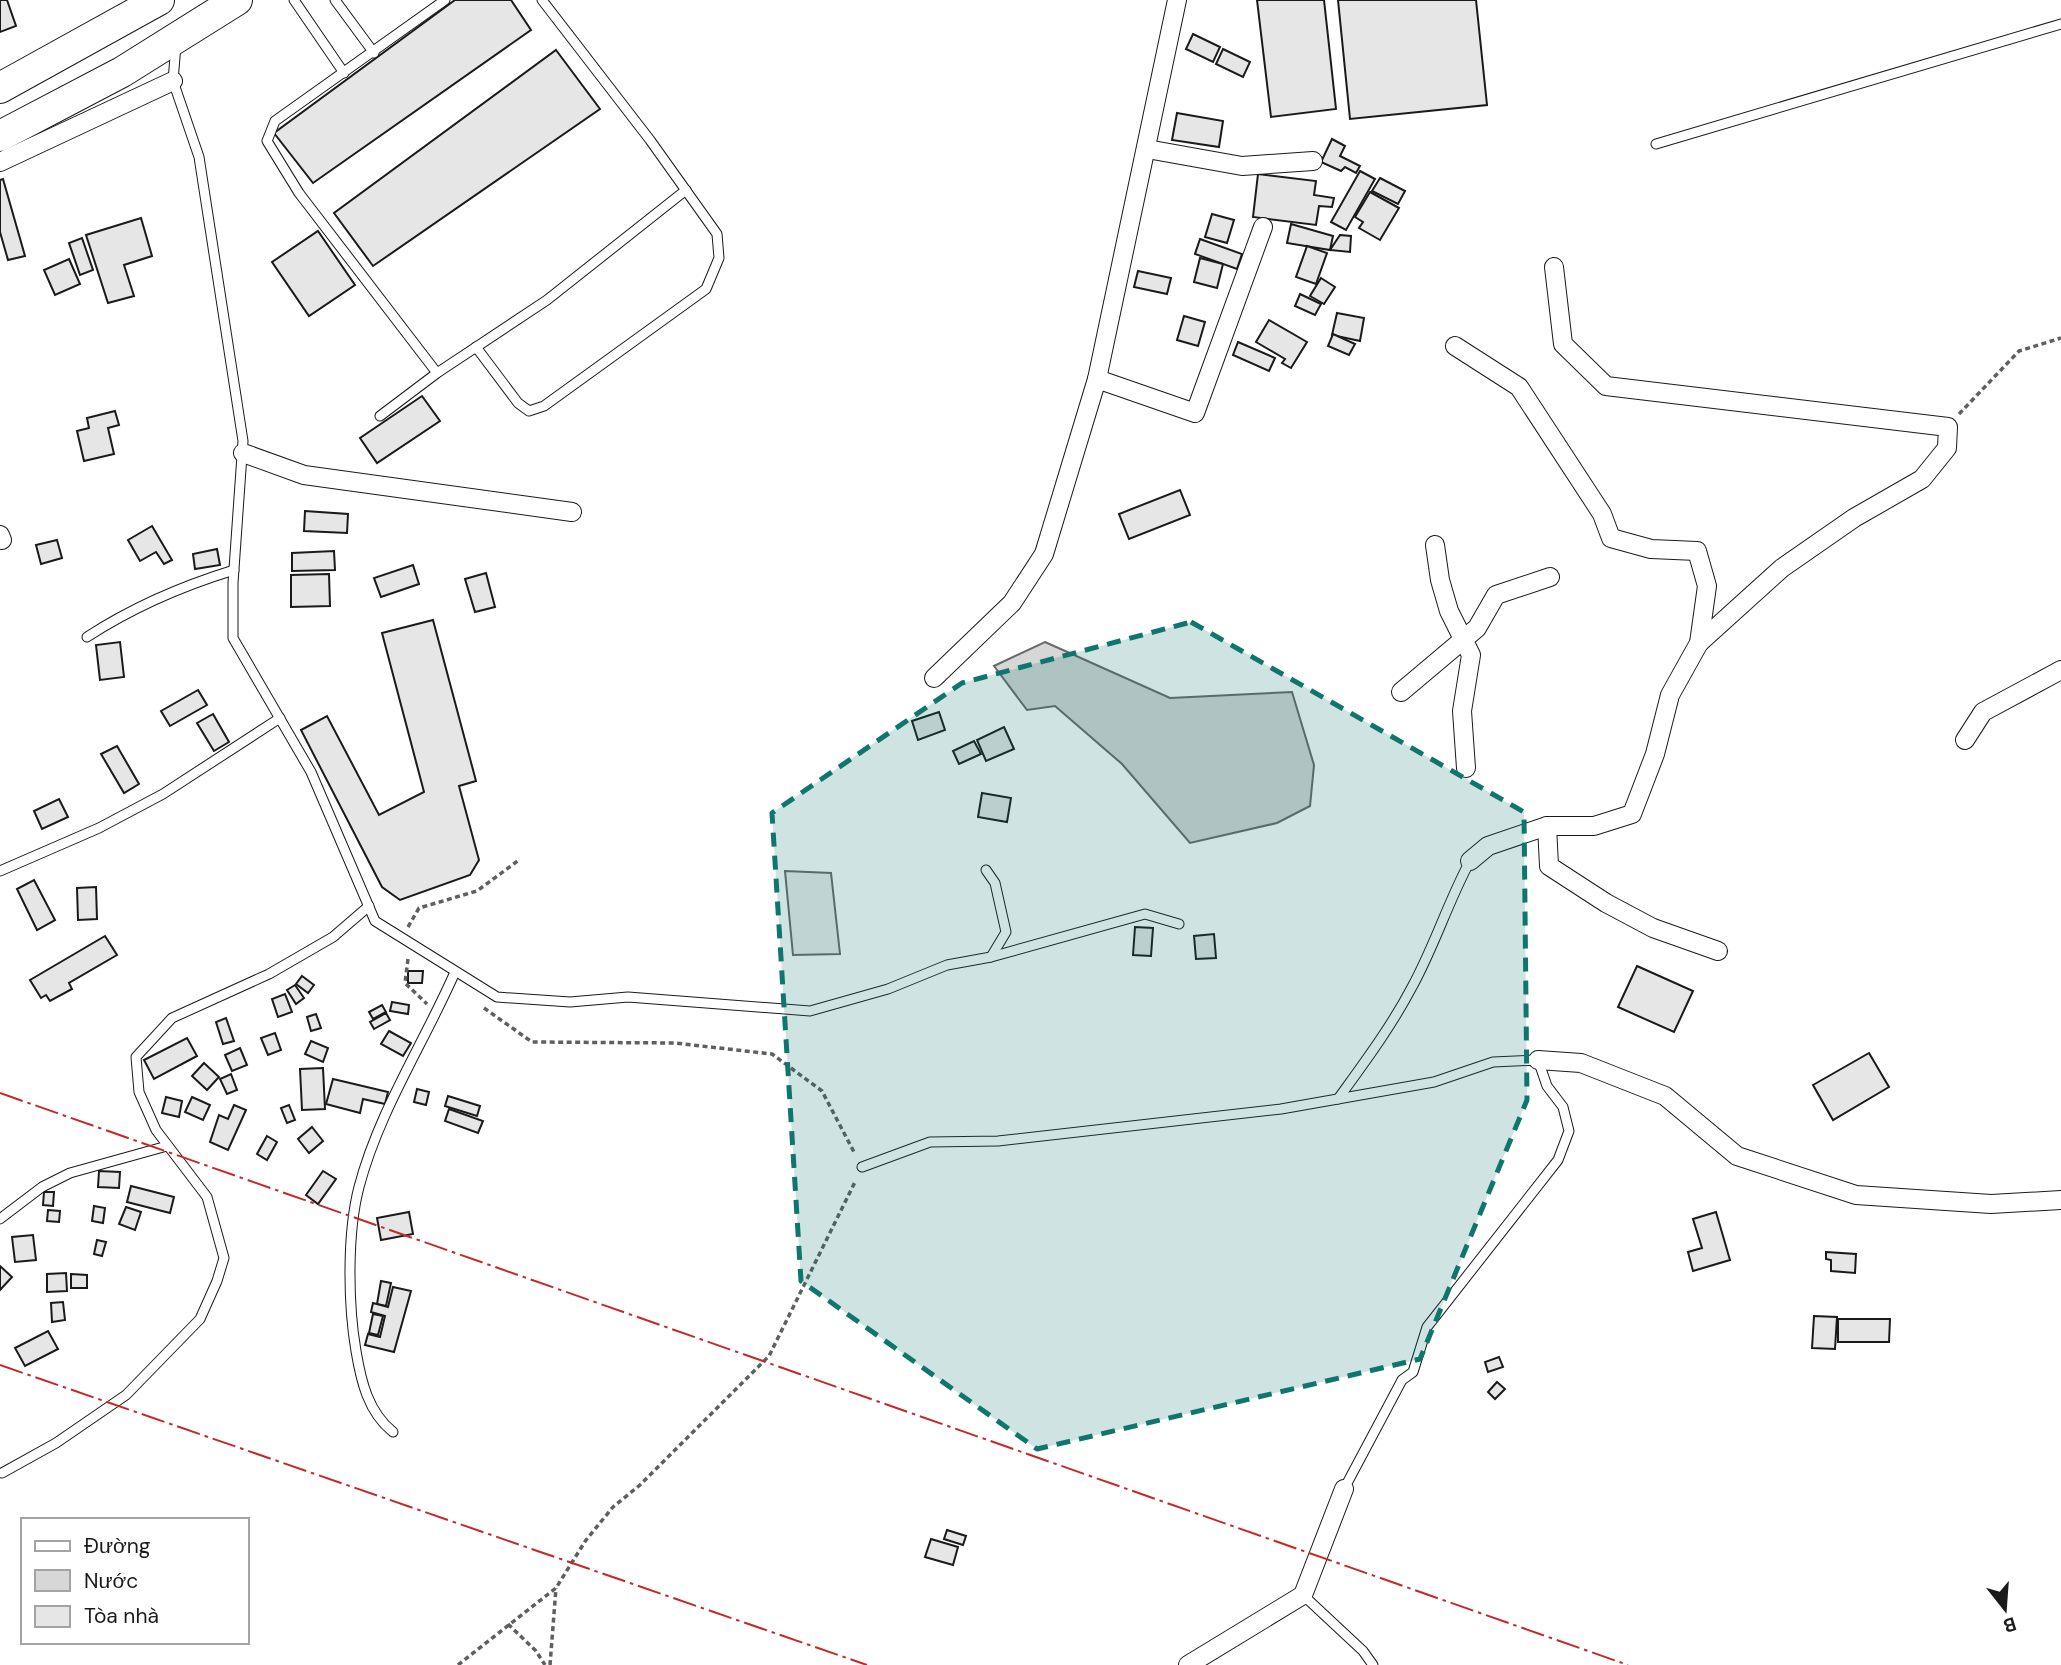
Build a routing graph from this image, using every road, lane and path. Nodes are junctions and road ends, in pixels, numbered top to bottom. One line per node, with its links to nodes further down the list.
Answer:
1 (159, 0): 13 (highway)
2 (237, 0): 9 (highway)
3 (294, 0): 11 (lane)
4 (335, 0): 10 (lane)
5 (445, 0): 10 (lane)
6 (542, 0): 19 (lane)
7 (1177, 0): 16 (street)
8 (2061, 24): 15 (lane)
9 (176, 40): 12 (lane); 14 (highway)
10 (373, 53): 11 (lane)
11 (344, 73): 25 (lane)
12 (173, 81): 18 (street); 29 (lane)
13 (0, 88)
14 (0, 136)
15 (1656, 144)
16 (1147, 149): 17 (street); 26 (street)
17 (1313, 161)
18 (0, 162)
19 (686, 190): 24 (lane); 24 (lane)
20 (1263, 227): 26 (street)
21 (1554, 267): 28 (street)
22 (2061, 338): 28 (path)
23 (1455, 346): 36 (street)
24 (476, 347): 25 (lane)
25 (437, 373): 27 (lane)
26 (1097, 379): 38 (street)
27 (380, 416)
28 (1948, 427): 36 (street)
29 (243, 453): 30 (street); 32 (lane)
30 (572, 512)
31 (1435, 545): 35 (street)
32 (234, 570): 34 (lane); 40 (lane)
33 (1549, 578): 35 (street)
34 (87, 637)
35 (1462, 638): 39 (street); 42 (street)
36 (1699, 643): 43 (street)
37 (2061, 670): 41 (street)
38 (934, 678)
39 (1401, 692)
40 (280, 718): 47 (lane); 48 (lane)
41 (1965, 740)
42 (1466, 768)
43 (1547, 826): 45 (street); 51 (street)
44 (519, 860): 50 (path)
45 (1470, 861): 57 (lane)
46 (986, 870): 52 (lane)
47 (0, 871)
48 (369, 906): 50 (lane); 58 (lane)
49 (1179, 924): 52 (lane)
50 (406, 942): 53 (lane); 55 (path)
51 (1718, 951)
52 (990, 957): 54 (lane)
53 (455, 972): 54 (lane); 55 (lane)
54 (468, 980): 59 (path)
55 (438, 1012): 62 (lane)
56 (1538, 1060): 57 (lane); 60 (street); 64 (lane)
57 (1338, 1099): 59 (lane)
58 (167, 1146): 61 (lane); 63 (lane)
59 (862, 1167): 65 (path)
60 (2061, 1200)
61 (0, 1219)
62 (393, 1432)
63 (2, 1473)
64 (1343, 1489): 66 (street)
65 (556, 1588): 67 (path); 70 (path)
66 (1303, 1595): 71 (street); 72 (lane)
67 (508, 1624): 68 (path); 69 (path)
68 (458, 1665)
69 (545, 1665)
70 (550, 1665)
71 (1188, 1665)
72 (1373, 1665)

